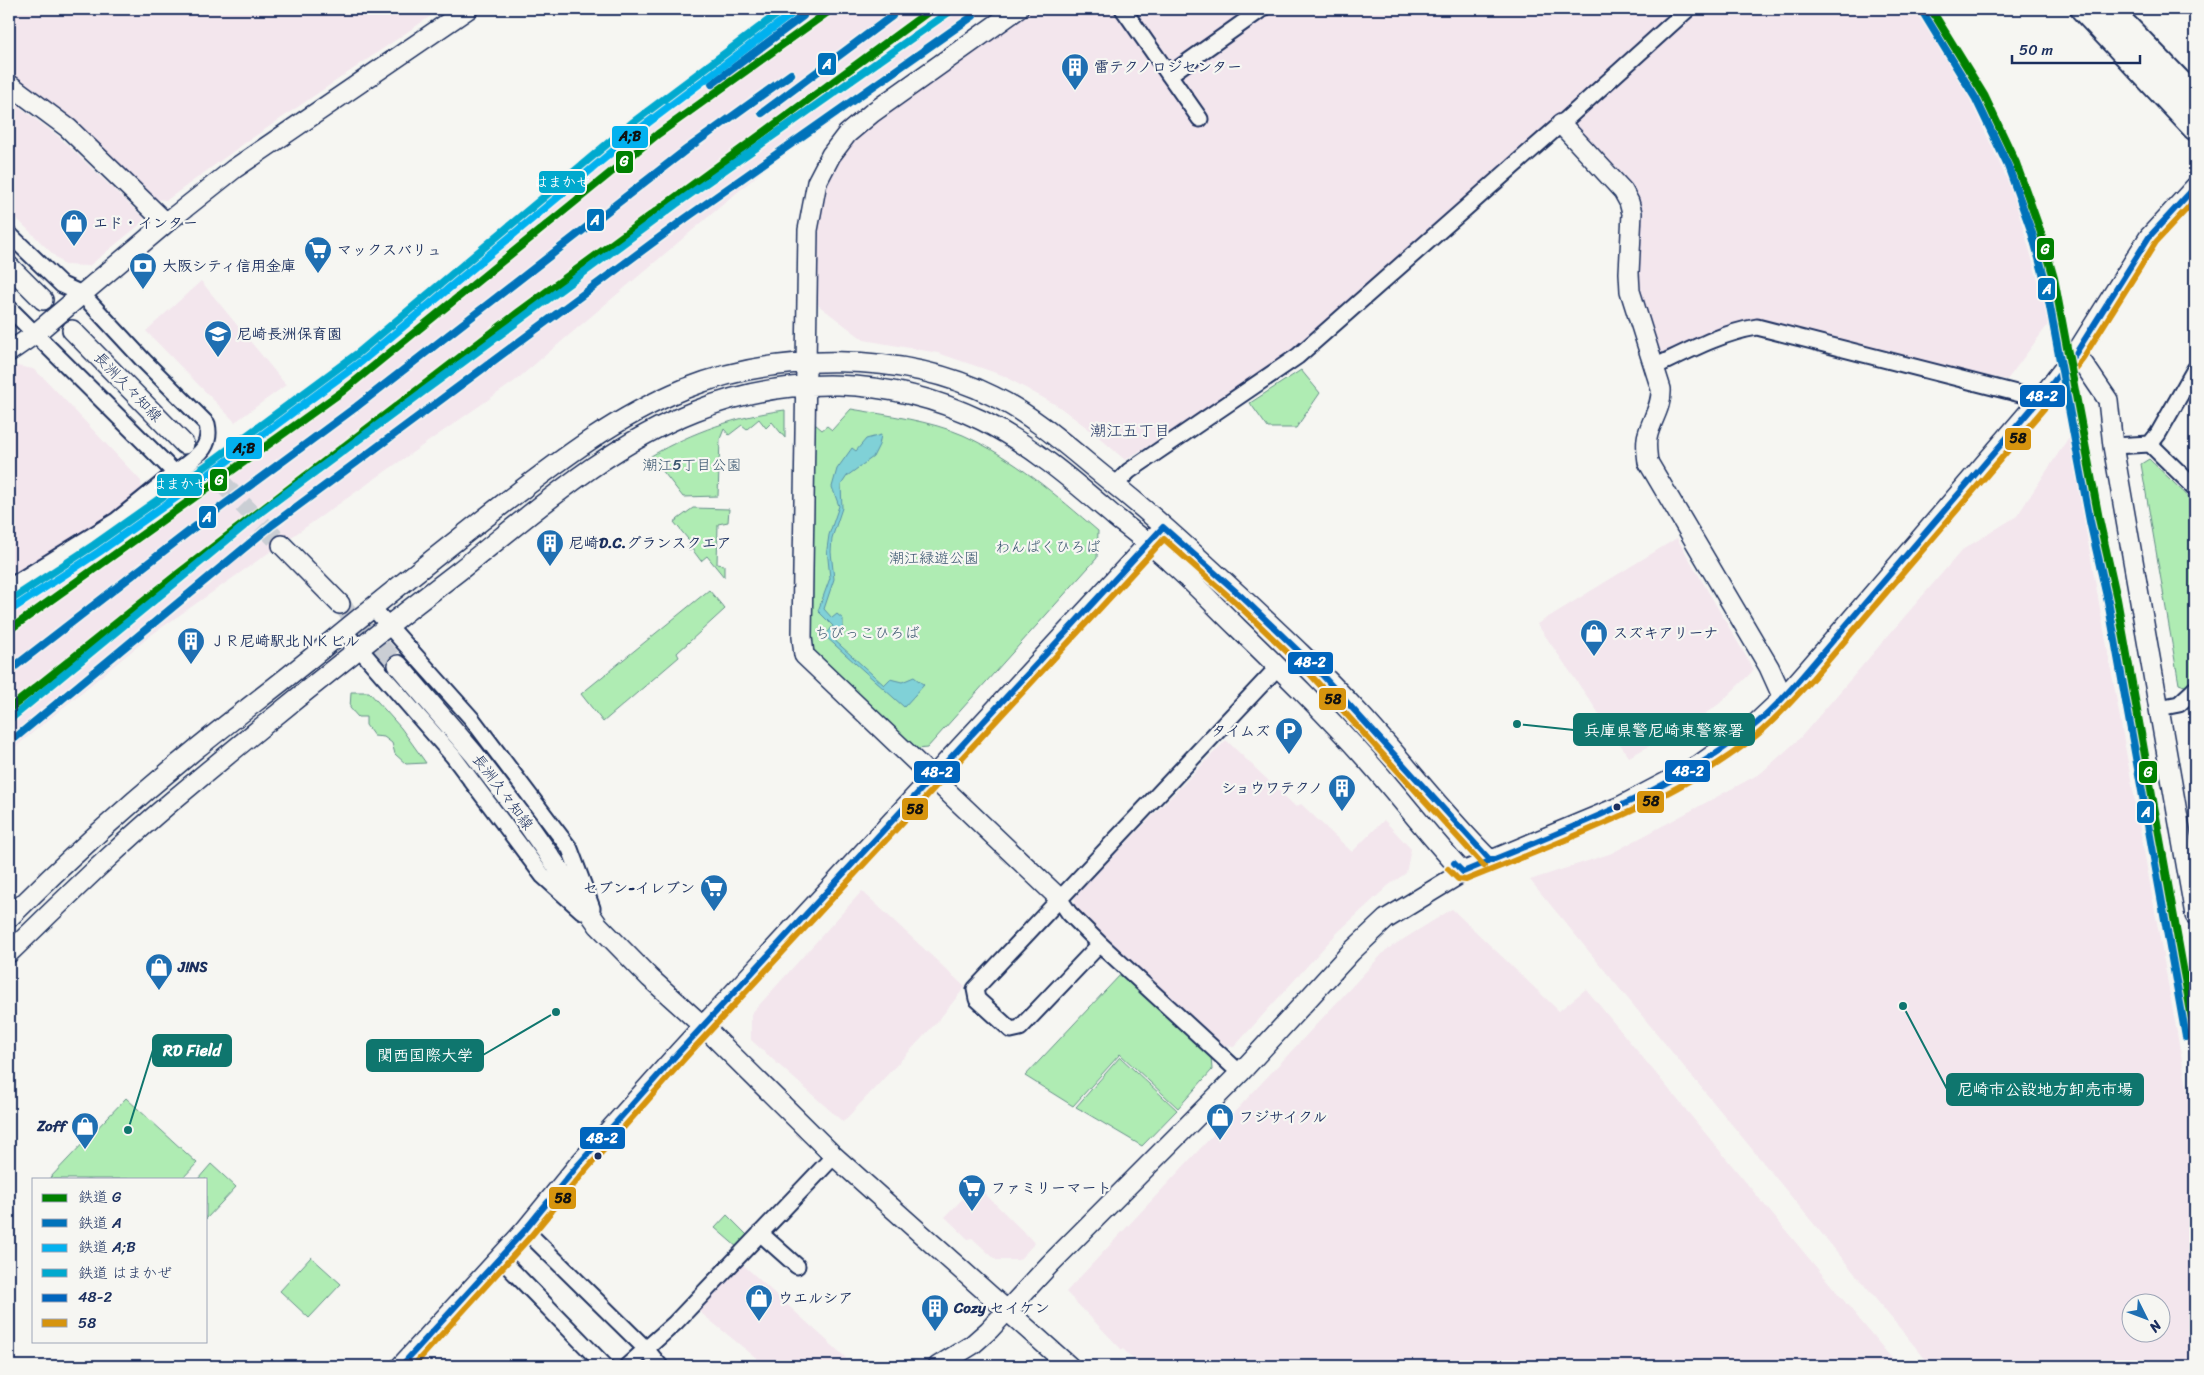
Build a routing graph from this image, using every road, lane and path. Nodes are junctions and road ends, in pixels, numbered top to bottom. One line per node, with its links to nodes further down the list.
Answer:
1 (468, 9): 16 (street)
2 (1018, 9): 26 (street)
3 (1123, 9): 9 (street)
4 (1262, 9): 9 (street)
5 (1688, 9): 13 (street)
6 (2065, 9): 8 (main road)
7 (2083, 9): 8 (main road)
8 (2114, 19): 11 (main road); 14 (main road)
9 (1169, 75): 12 (street)
10 (9, 84): 16 (street)
11 (2195, 98)
12 (1200, 119)
13 (1561, 124): 27 (street); 35 (street)
14 (2195, 128)
15 (2195, 187): 25 (street)
16 (166, 223): 19 (street)
17 (9, 234): 19 (street)
18 (9, 266): 20 (street)
19 (82, 294): 23 (street); 34 (street)
20 (43, 300)
21 (9, 308): 23 (street)
22 (72, 330): 31 (street, 長洲久々知線)
23 (35, 334): 24 (street); 34 (street)
24 (9, 352)
25 (2076, 353): 30 (street); 33 (street)
26 (807, 361): 29 (street); 35 (street); 42 (street)
27 (1654, 366): 30 (street); 49 (street)
28 (2195, 369): 32 (street)
29 (806, 384): 38 (street); 43 (street); 51 (street)
30 (2040, 399): 49 (street)
31 (184, 444)
32 (2150, 444): 33 (street); 36 (street)
33 (2113, 446): 50 (street)
34 (175, 473): 40 (street)
35 (1115, 485): 37 (street)
36 (2194, 486)
37 (1163, 527): 38 (street); 52 (street)
38 (1148, 544): 47 (street); 51 (street)
39 (282, 545): 41 (street)
40 (9, 587)
41 (340, 604)
42 (372, 607): 43 (street); 44 (street)
43 (388, 626): 45 (street); 57 (street)
44 (344, 631): 45 (street); 56 (street)
45 (360, 649): 57 (street); 59 (street)
46 (398, 665): 57 (street, 長洲久々知線)
47 (1278, 667): 53 (street); 54 (street)
48 (2195, 689): 50 (street)
49 (1783, 698): 52 (street)
50 (2159, 708): 55 (street)
51 (932, 777): 54 (street); 60 (street)
52 (1490, 860): 53 (street)
53 (1463, 872): 61 (street)
54 (1060, 898): 58 (street); 58 (street)
55 (2195, 914)
56 (9, 918)
57 (598, 925): 60 (street, 長洲久々知線)
58 (1100, 944): 61 (street)
59 (9, 953)
60 (703, 1026): 62 (street, 長洲久々知線); 63 (street)
61 (1240, 1073): 67 (street)
62 (834, 1156): 64 (street); 67 (street, 長洲久々知線)
63 (525, 1230): 65 (street); 68 (street)
64 (760, 1233): 66 (street); 68 (street)
65 (499, 1257): 69 (street); 70 (street)
66 (797, 1266)
67 (1006, 1312): 73 (street); 74 (street, 長洲久々知線)
68 (646, 1349): 71 (street); 72 (street)
69 (401, 1366)
70 (604, 1366)
71 (627, 1366)
72 (660, 1366)
73 (938, 1366)
74 (1069, 1366)

